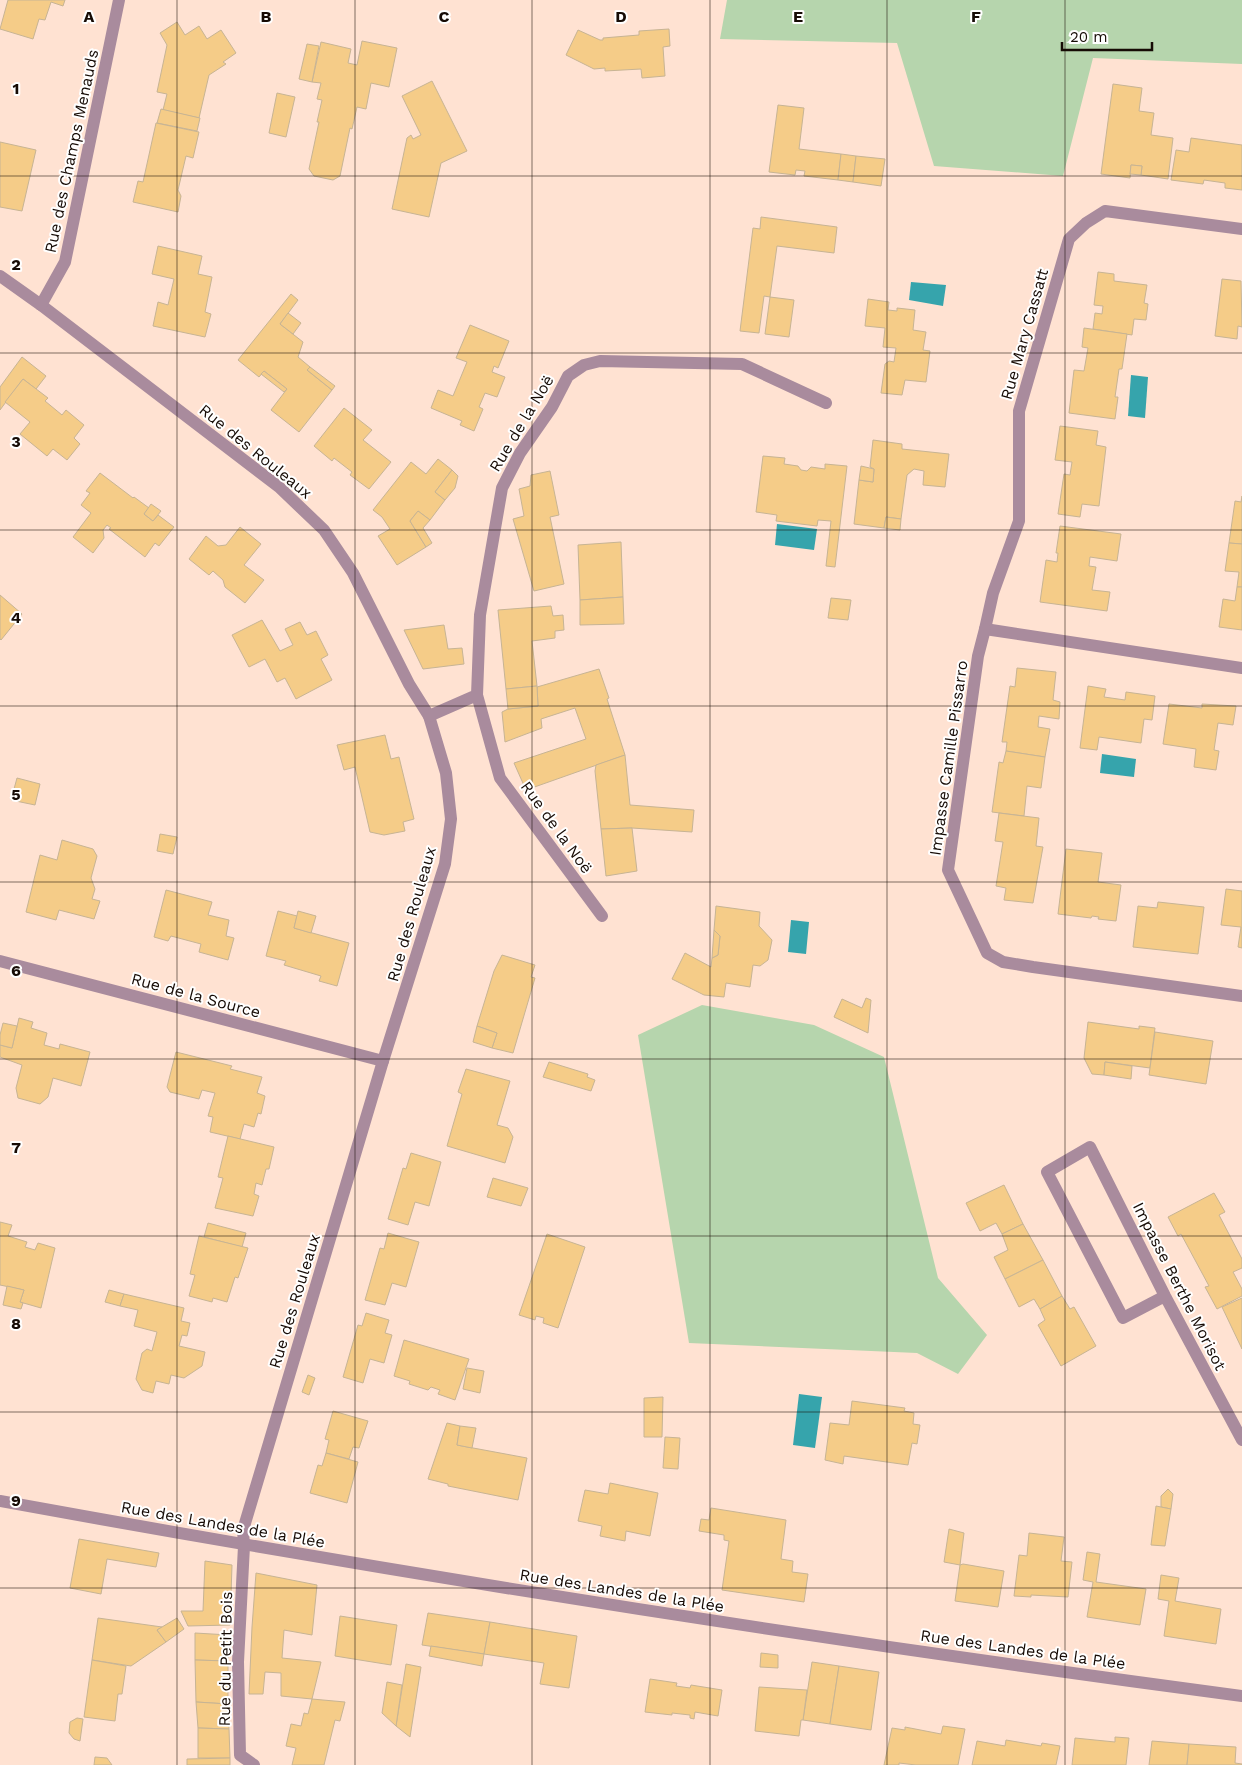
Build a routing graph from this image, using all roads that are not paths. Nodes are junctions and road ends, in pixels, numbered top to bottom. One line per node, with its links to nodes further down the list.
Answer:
1 (119, 0): 4 (street, Rue des Champs Menauds)
2 (1242, 229): 6 (street, Rue Mary Cassatt)
3 (0, 276): 4 (street, Rue des Rouleaux)
4 (41, 305): 9 (street, Rue des Rouleaux)
5 (826, 403): 8 (street, Rue de la Noë)
6 (985, 629): 7 (street); 12 (street, Impasse Camille Pissarro)
7 (1242, 668)
8 (477, 695): 9 (street); 10 (street, Rue de la Noë)
9 (429, 716): 13 (street, Rue des Rouleaux)
10 (602, 916)
11 (0, 961): 13 (street, Rue de la Source)
12 (1242, 996)
13 (383, 1061): 17 (street, Rue des Rouleaux)
14 (1165, 1296): 14 (street, Impasse Berthe Morisot); 15 (street, Impasse Berthe Morisot)
15 (1242, 1440)
16 (0, 1501): 17 (street, Rue des Landes de la Plée)
17 (244, 1546): 18 (street, Rue des Landes de la Plée); 19 (street, Rue du Petit Bois)
18 (1242, 1696)
19 (254, 1765)

